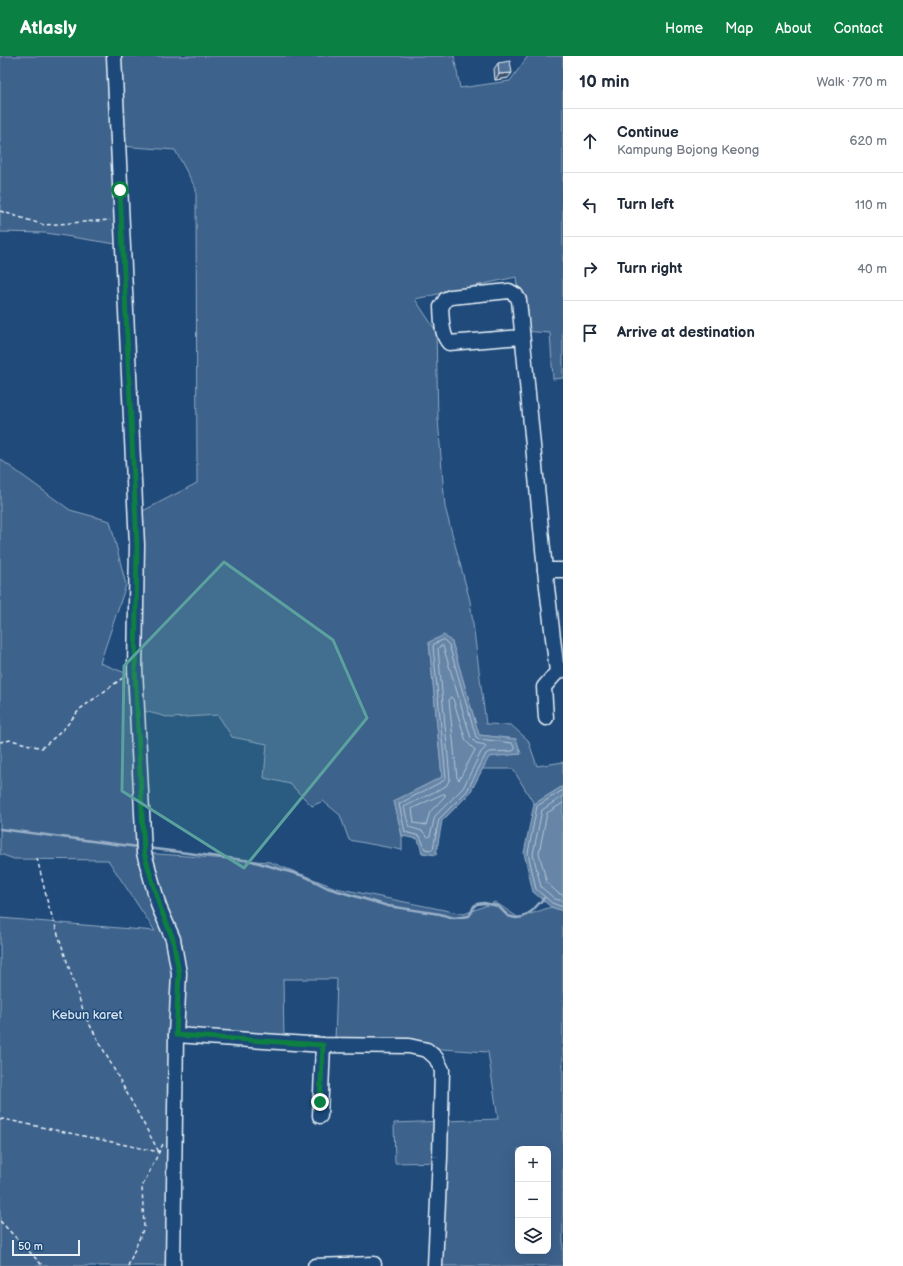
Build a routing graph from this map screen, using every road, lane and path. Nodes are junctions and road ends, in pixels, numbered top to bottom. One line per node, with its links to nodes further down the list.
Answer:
1 (114, 56): 3 (street)
2 (0, 211): 3 (path)
3 (121, 220): 7 (street)
4 (517, 337): 4 (street); 5 (street)
5 (545, 570): 6 (street); 8 (street)
6 (563, 570)
7 (135, 669): 10 (path); 12 (street)
8 (560, 671): 9 (street)
9 (546, 718)
10 (0, 742)
11 (37, 858): 17 (path)
12 (176, 1035): 13 (street); 22 (street)
13 (323, 1045): 14 (street); 24 (street)
14 (320, 1116)
15 (0, 1120): 17 (path)
16 (166, 1139): 17 (path)
17 (159, 1152): 21 (path)
18 (0, 1221): 20 (path)
19 (374, 1264): 23 (street)
20 (43, 1266)
21 (128, 1266)
22 (173, 1266)
23 (315, 1266)
24 (435, 1266)

